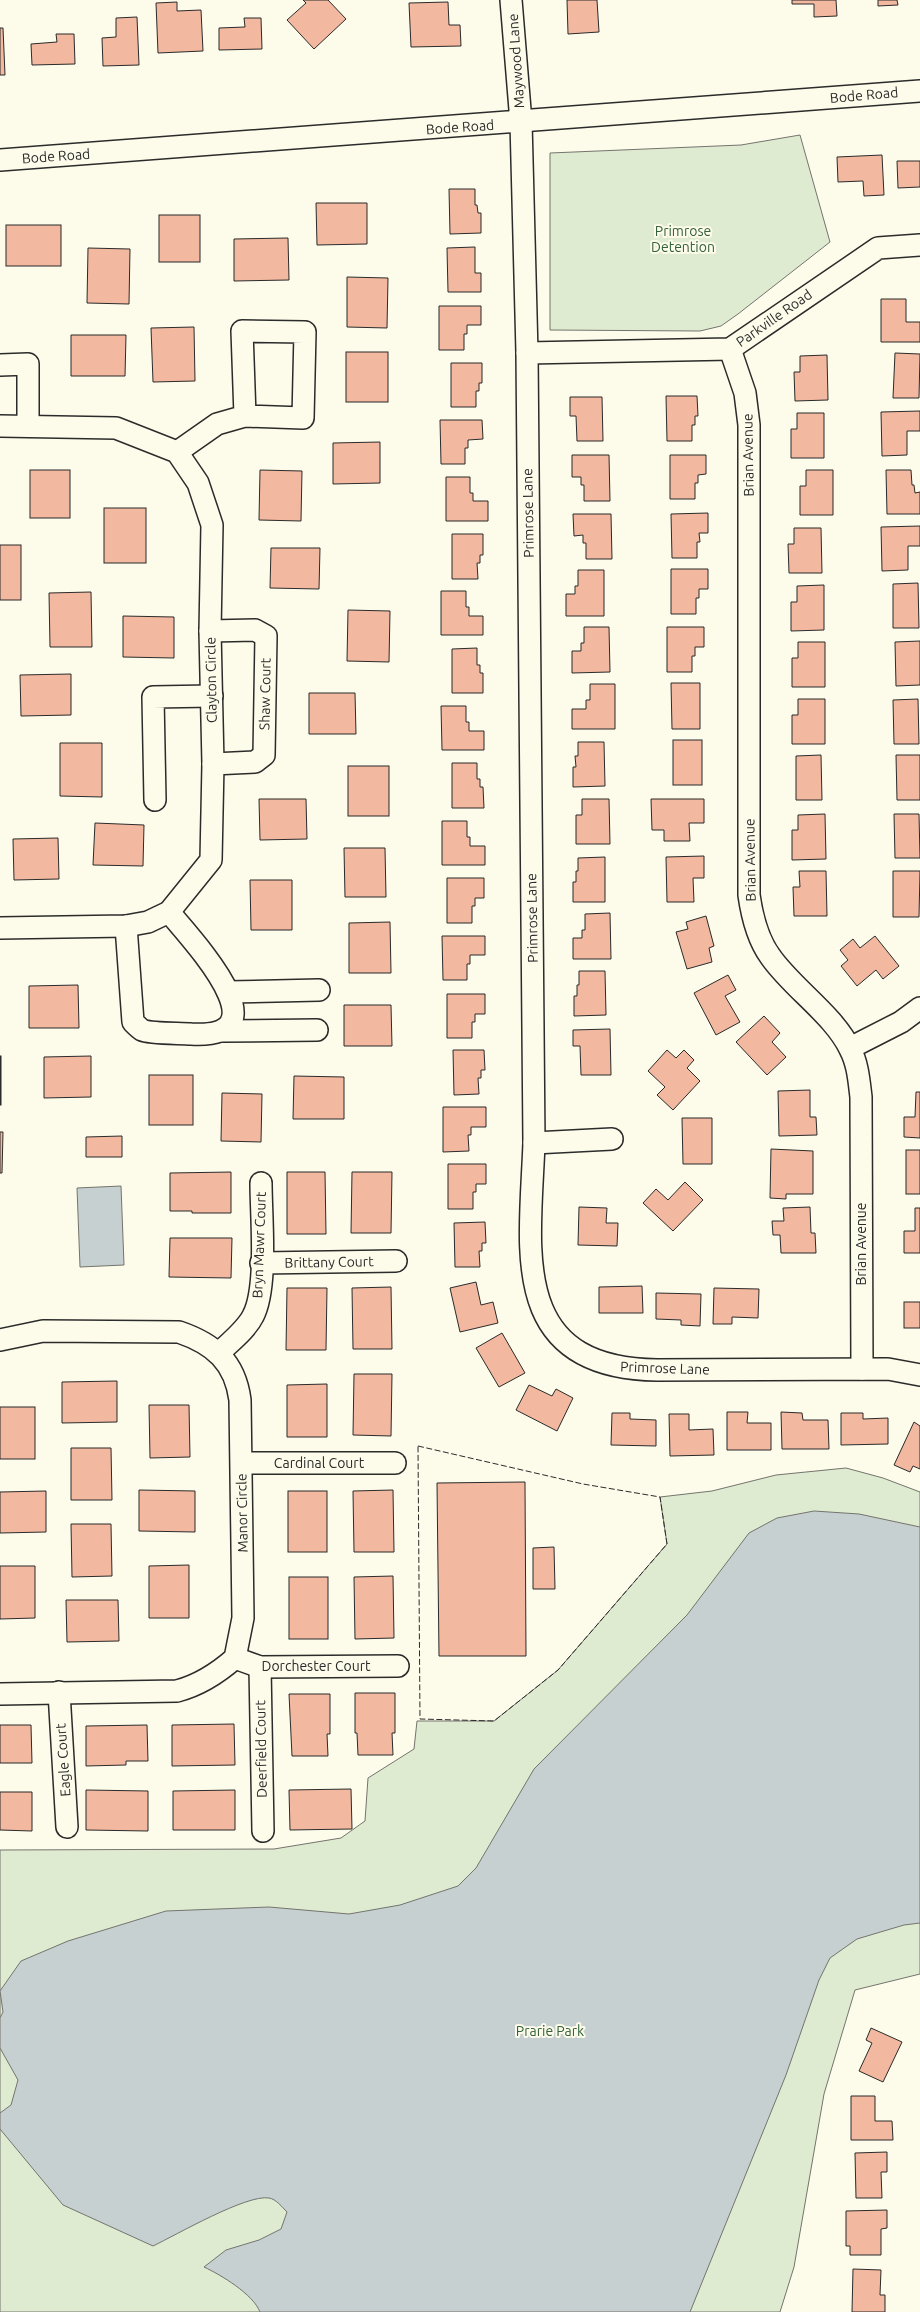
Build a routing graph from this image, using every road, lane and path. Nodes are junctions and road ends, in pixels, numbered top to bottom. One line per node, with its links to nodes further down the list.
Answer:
1 (511, 0): 3 (street, Maywood Lane)
2 (920, 91): 3 (street, Bode Road)
3 (520, 122): 4 (street, Bode Road); 7 (street, Primrose Lane)
4 (0, 160)
5 (920, 246): 6 (street, Parkville Road)
6 (730, 349): 7 (street, Parkville Road); 25 (street, Brian Avenue)
7 (527, 352): 27 (street, Primrose Lane)
8 (0, 366): 11 (street)
9 (245, 416): 9 (street); 12 (street)
10 (0, 426): 11 (street)
11 (28, 426): 12 (street)
12 (177, 452): 13 (street, Clayton Circle)
13 (210, 631): 14 (street, Clayton Circle); 15 (street, Shaw Court)
14 (212, 696): 15 (street, Clayton Circle); 16 (street)
15 (213, 764): 17 (street, Clayton Circle)
16 (155, 800)
17 (169, 912): 18 (street, Clayton Circle); 21 (street)
18 (126, 926): 19 (street, Clayton Circle); 24 (street)
19 (0, 928)
20 (319, 990): 21 (street)
21 (228, 992): 24 (street)
22 (920, 1008): 25 (street)
23 (317, 1030): 24 (street)
24 (223, 1032)
25 (850, 1048): 33 (street, Brian Avenue)
26 (612, 1139): 27 (street)
27 (534, 1143): 33 (street, Primrose Lane)
28 (261, 1183): 30 (street, Bryn Mawr Court)
29 (396, 1261): 30 (street, Brittany Court)
30 (261, 1263): 32 (street, Bryn Mawr Court)
31 (0, 1340): 32 (street, Manor Circle)
32 (219, 1353): 35 (street, Manor Circle)
33 (862, 1369): 34 (street, Primrose Lane)
34 (920, 1375)
35 (242, 1463): 36 (street, Cardinal Court); 37 (street, Manor Circle)
36 (396, 1463)
37 (236, 1658): 39 (street, Dorchester Court); 40 (street)
38 (398, 1666): 39 (street, Dorchester Court)
39 (260, 1667): 43 (street, Deerfield Court)
40 (59, 1692): 41 (street); 42 (street, Eagle Court)
41 (0, 1694)
42 (67, 1827)
43 (262, 1831)

